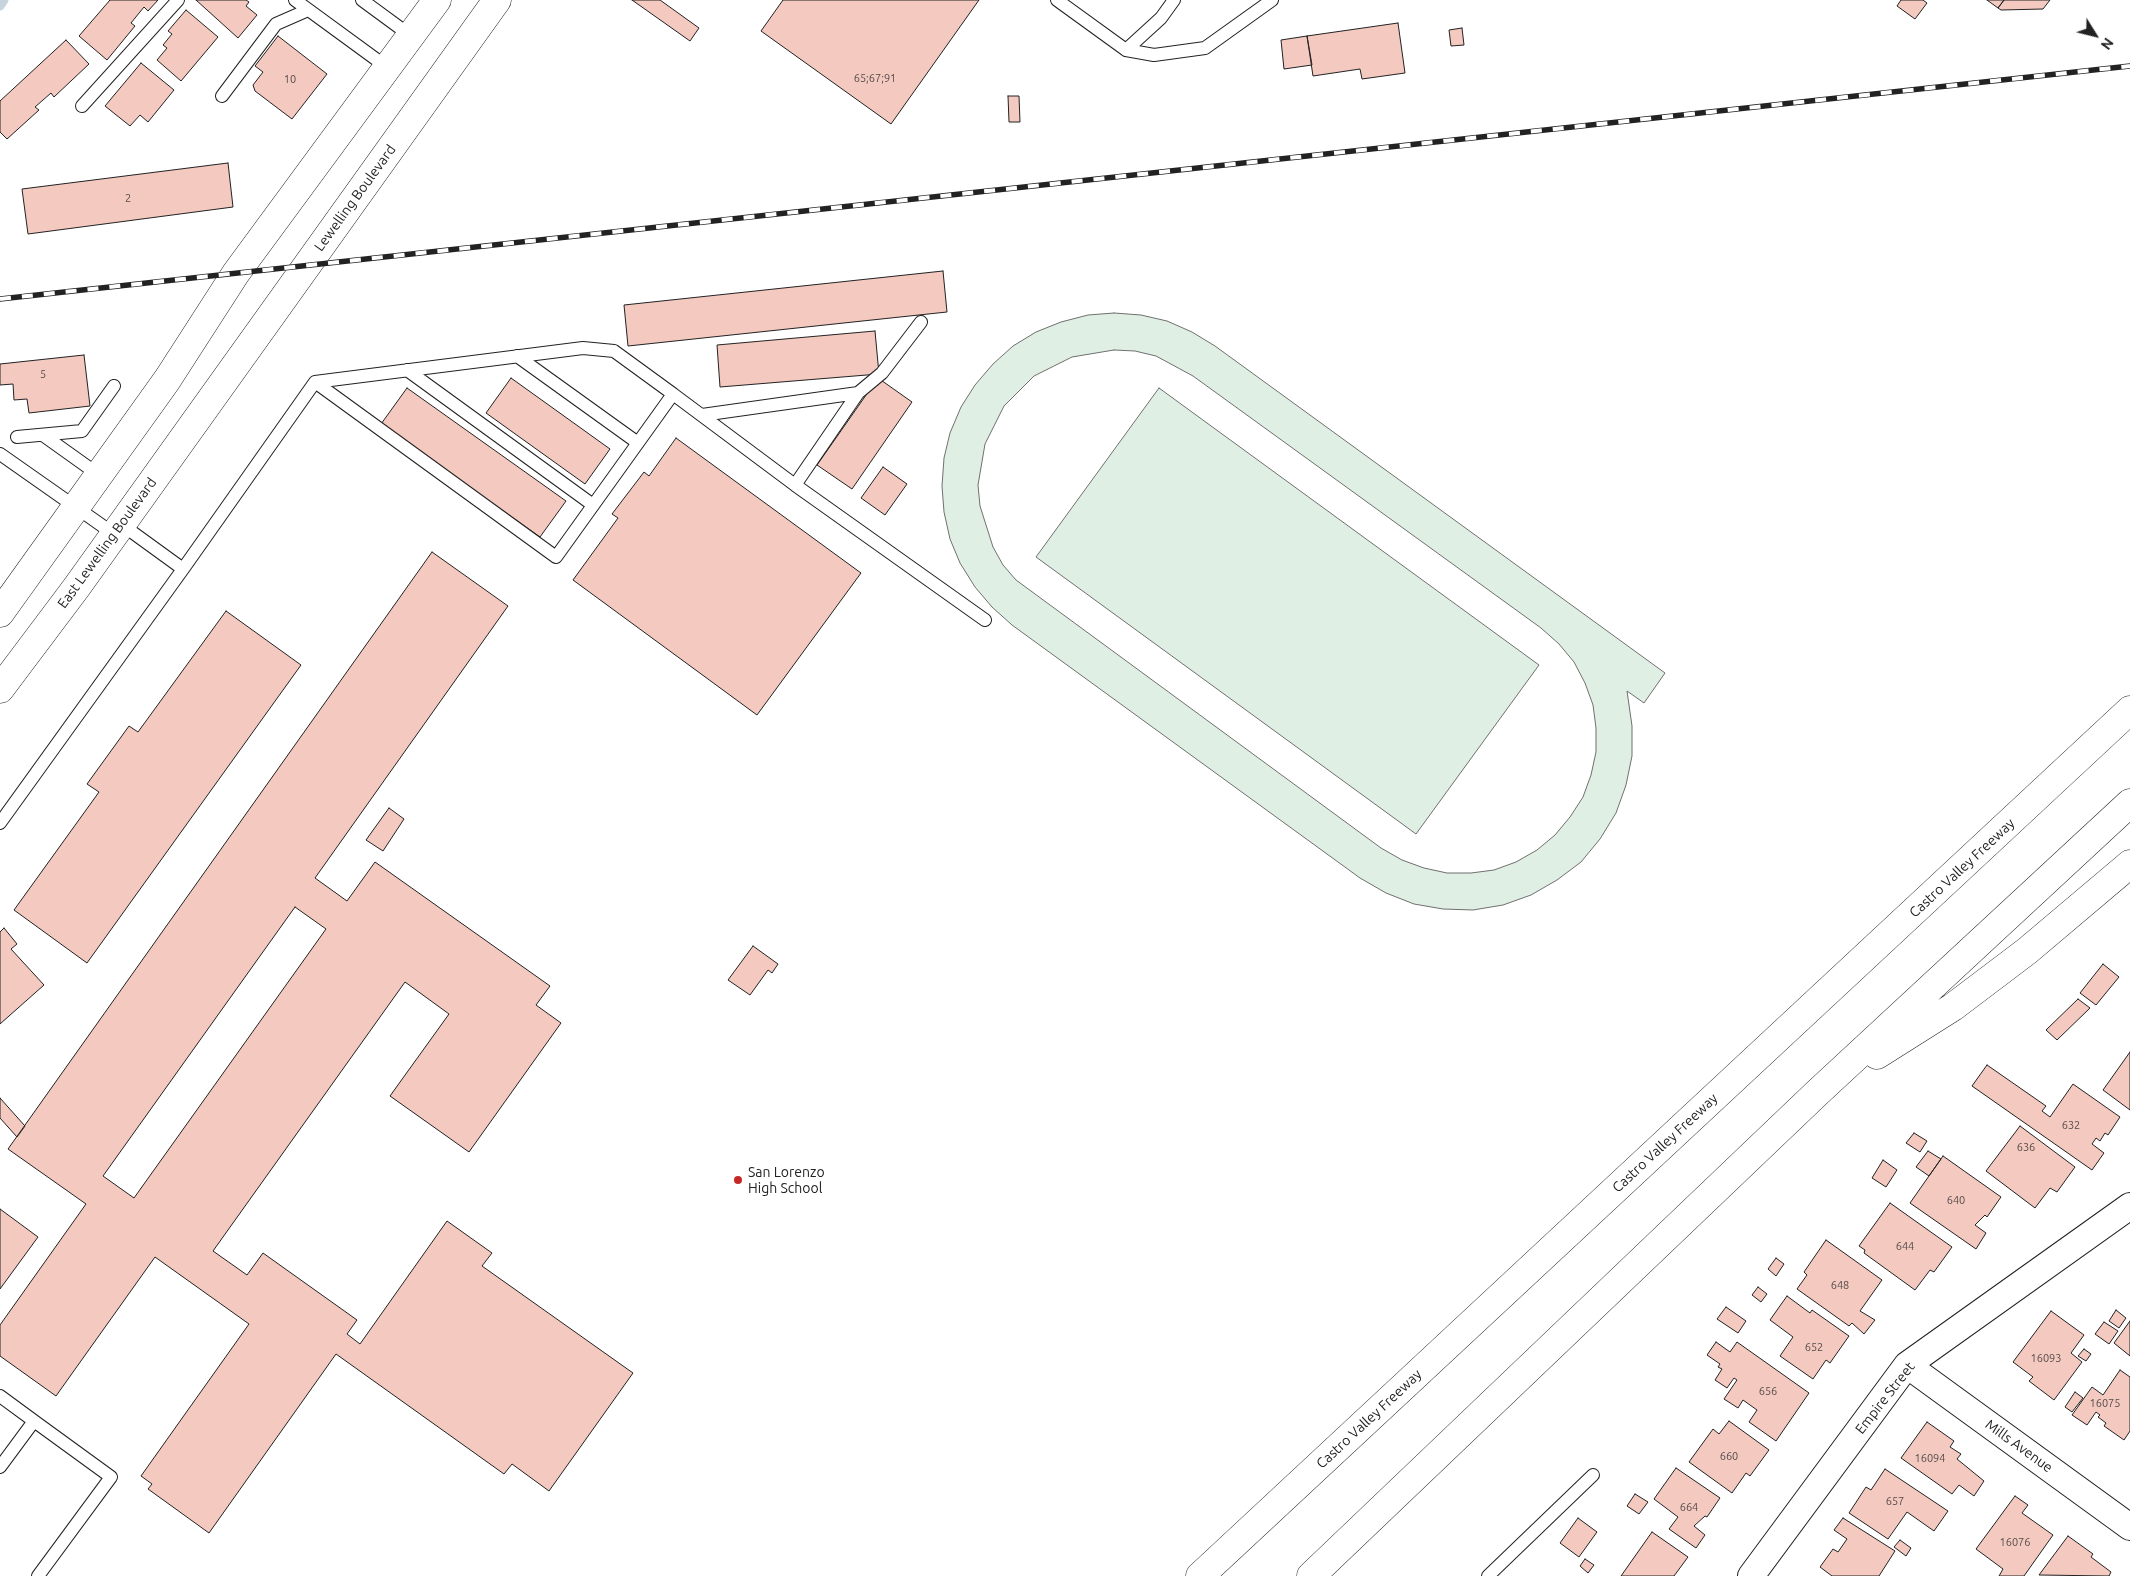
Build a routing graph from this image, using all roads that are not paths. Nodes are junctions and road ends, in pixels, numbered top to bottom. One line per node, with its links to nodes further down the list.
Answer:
1 (178, 0): 14 (lane)
2 (295, 0): 9 (lane)
3 (362, 0): 10 (lane)
4 (437, 0): 10 (main road)
5 (497, 0): 22 (main road, Lewelling Boulevard)
6 (1057, 0): 11 (lane)
7 (1174, 0): 11 (lane)
8 (1272, 0): 11 (lane)
9 (308, 10): 12 (lane); 13 (lane)
10 (411, 36): 12 (main road)
11 (1126, 50)
12 (388, 68): 28 (main road)
13 (222, 96)
14 (82, 106)
15 (922, 322): 20 (lane)
16 (516, 356): 17 (lane); 21 (lane); 26 (lane)
17 (406, 370): 18 (lane); 30 (lane)
18 (315, 382): 30 (lane); 33 (lane)
19 (114, 386): 24 (lane)
20 (858, 393): 23 (lane); 29 (lane)
21 (673, 394): 23 (lane); 26 (lane)
22 (212, 396): 32 (main road, East Lewelling Boulevard)
23 (702, 415): 29 (lane)
24 (43, 434): 25 (lane); 28 (lane)
25 (17, 436)
26 (638, 443): 30 (lane)
27 (0, 454): 31 (lane)
28 (99, 475): 31 (main road)
29 (795, 485): 35 (lane)
30 (593, 505)
31 (75, 508): 32 (lane); 34 (main road)
32 (117, 529): 33 (lane); 36 (main road, East Lewelling Boulevard)
33 (183, 569): 39 (lane)
34 (0, 613)
35 (985, 620)
36 (0, 688)
37 (2130, 710): 50 (main road, Castro Valley Freeway)
38 (2130, 803): 41 (main road)
39 (0, 823)
40 (2130, 864): 41 (main road)
41 (1817, 1094): 51 (main road)
42 (2130, 1206): 43 (street, Empire Street)
43 (1907, 1365): 48 (street, Mills Avenue); 53 (street, Empire Street)
44 (0, 1396): 45 (lane)
45 (34, 1421): 46 (lane); 49 (lane)
46 (0, 1468)
47 (1593, 1475): 52 (lane)
48 (2130, 1527)
49 (38, 1576)
50 (1200, 1576)
51 (1311, 1576)
52 (1488, 1576)
53 (1751, 1576)

